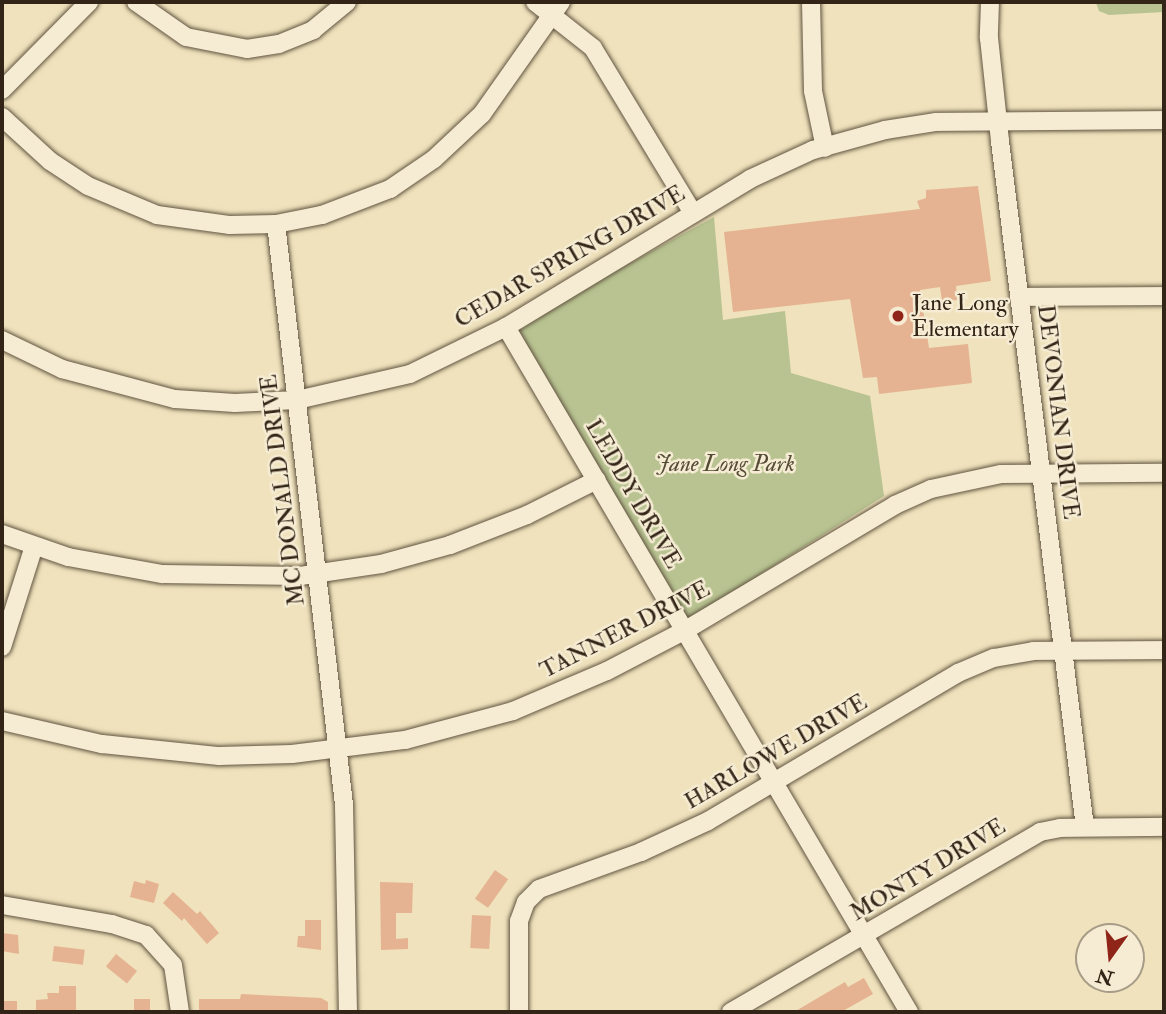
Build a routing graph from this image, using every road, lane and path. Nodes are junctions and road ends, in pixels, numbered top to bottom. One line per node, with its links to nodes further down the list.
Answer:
1 (89, 2): 8 (street)
2 (136, 2): 3 (street)
3 (347, 2)
4 (535, 2): 7 (street)
5 (811, 2): 12 (street)
6 (990, 2): 10 (street, DEVONIAN DRIVE)
7 (557, 8): 13 (street); 14 (street)
8 (2, 90)
9 (2, 117): 14 (street)
10 (997, 120): 11 (street, CEDAR SPRING DRIVE); 12 (street, CEDAR SPRING DRIVE); 16 (street, DEVONIAN DRIVE)
11 (1164, 120)
12 (825, 148): 13 (street, CEDAR SPRING DRIVE)
13 (693, 213): 17 (street, CEDAR SPRING DRIVE)
14 (276, 224): 19 (street, MC DONALD DRIVE)
15 (1164, 296): 16 (street)
16 (1019, 297): 20 (street, DEVONIAN DRIVE)
17 (506, 327): 19 (street, CEDAR SPRING DRIVE); 22 (street, LEDDY DRIVE)
18 (2, 340): 19 (street, CEDAR SPRING DRIVE)
19 (297, 400): 25 (street, MC DONALD DRIVE)
20 (1040, 473): 21 (street, TANNER DRIVE); 26 (street, TANNER DRIVE); 29 (street, DEVONIAN DRIVE)
21 (1164, 473)
22 (597, 480): 25 (street); 26 (street, LEDDY DRIVE)
23 (2, 534): 24 (street)
24 (34, 546): 25 (street); 27 (street)
25 (318, 574): 31 (street, MC DONALD DRIVE)
26 (684, 631): 31 (street, TANNER DRIVE); 32 (street, LEDDY DRIVE)
27 (2, 647)
28 (1164, 650): 29 (street, HARLOWE DRIVE)
29 (1063, 651): 32 (street, HARLOWE DRIVE); 33 (street, DEVONIAN DRIVE)
30 (2, 721): 31 (street, TANNER DRIVE)
31 (338, 750): 38 (street, MC DONALD DRIVE)
32 (774, 785): 36 (street, LEDDY DRIVE); 39 (street, HARLOWE DRIVE)
33 (1085, 827): 34 (street, MONTY DRIVE); 36 (street, MONTY DRIVE)
34 (1164, 827)
35 (2, 905): 37 (street)
36 (865, 937): 40 (street, MONTY DRIVE); 41 (street, LEDDY DRIVE)
37 (180, 1012)
38 (348, 1012)
39 (519, 1012)
40 (731, 1012)
41 (909, 1012)

